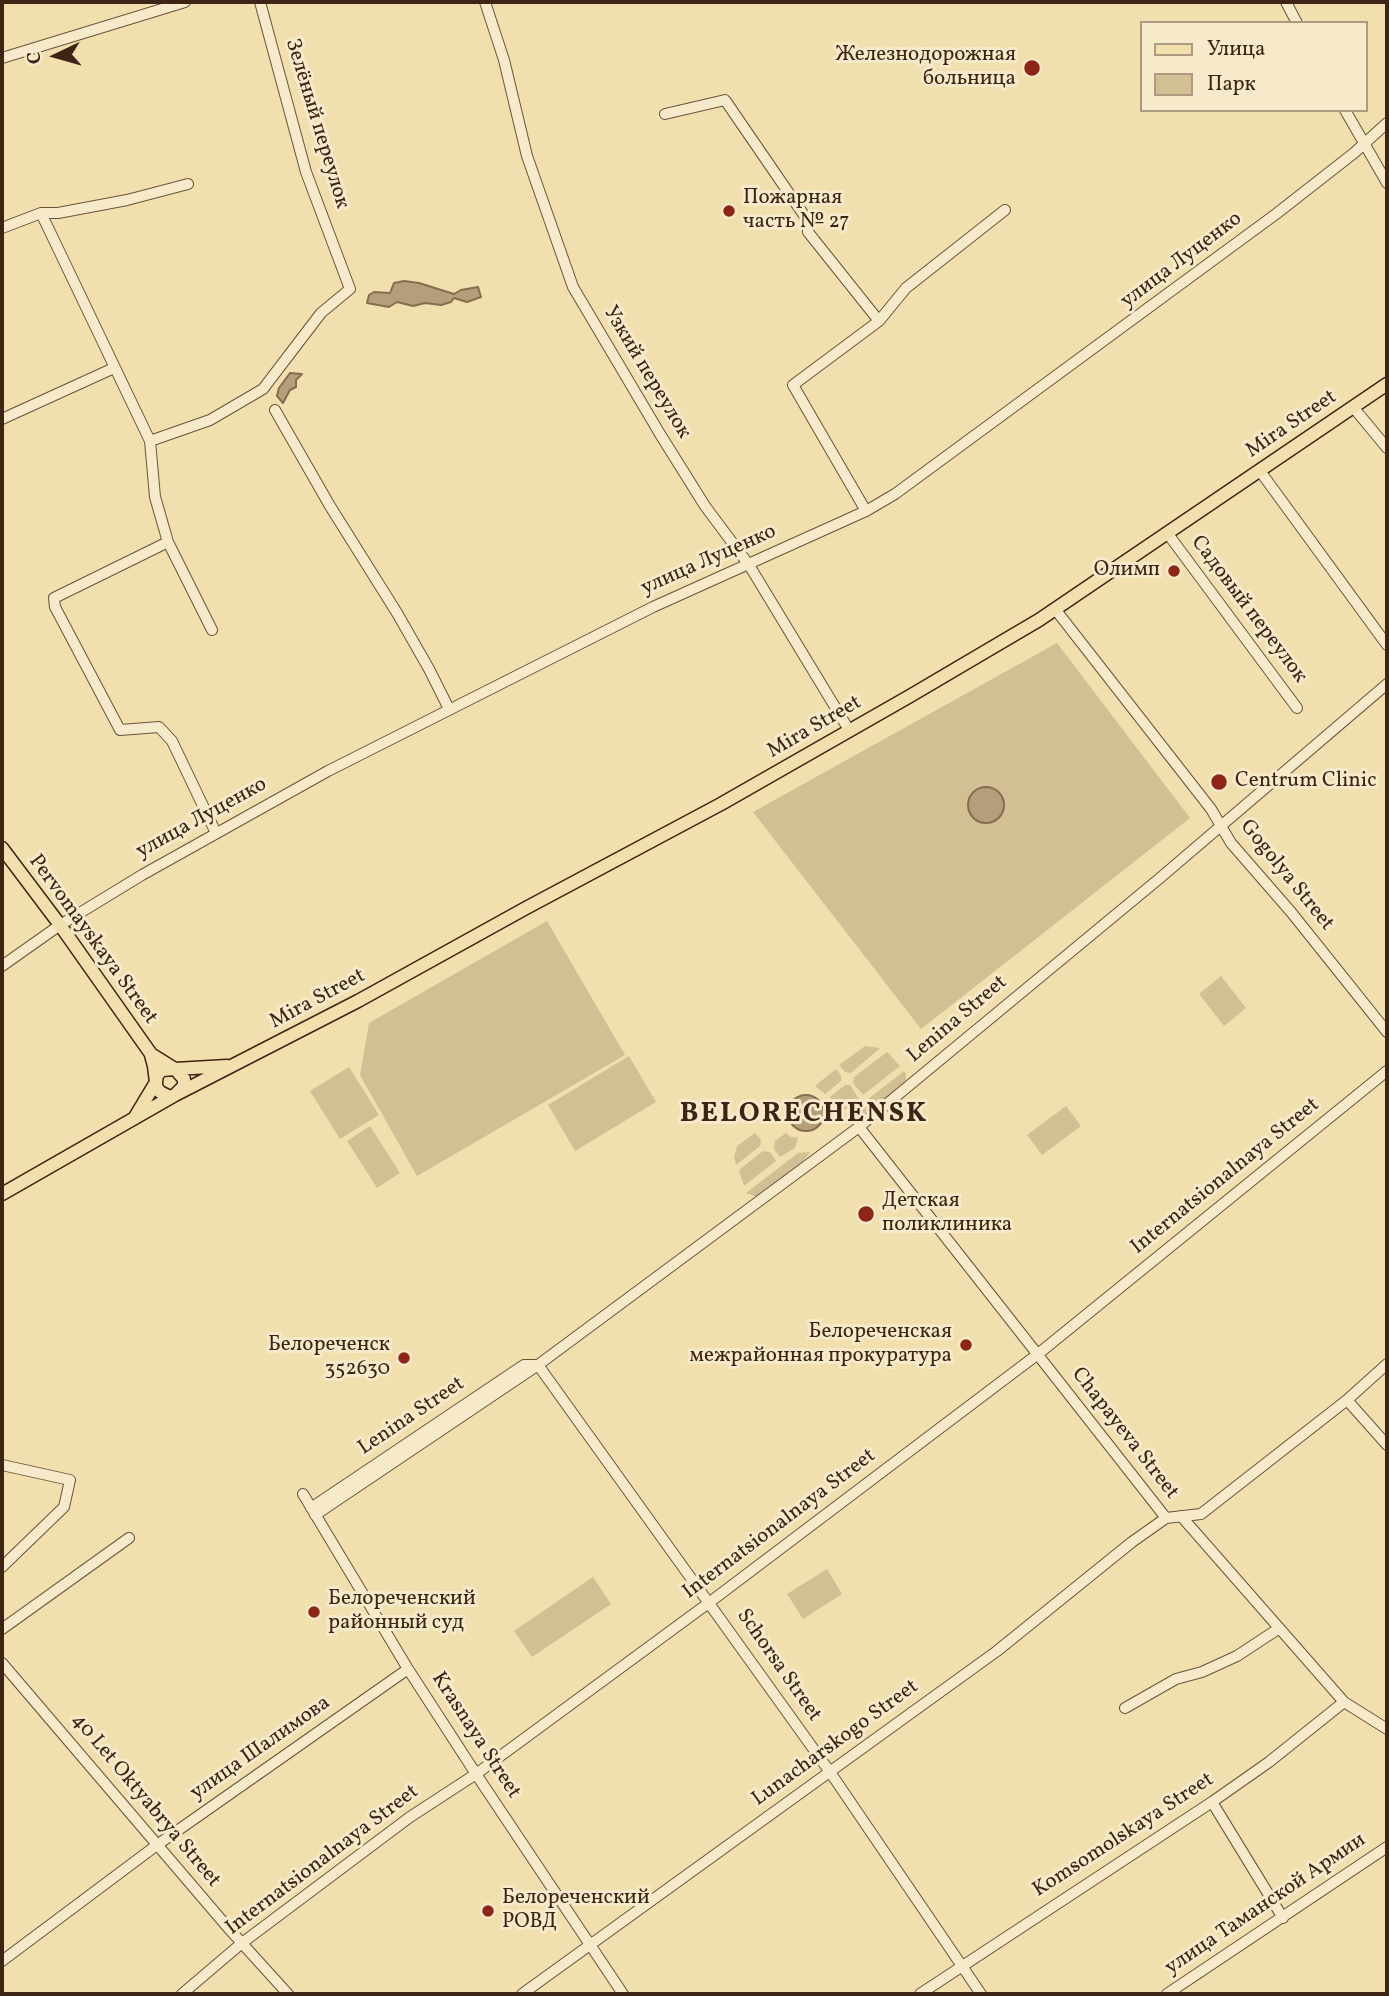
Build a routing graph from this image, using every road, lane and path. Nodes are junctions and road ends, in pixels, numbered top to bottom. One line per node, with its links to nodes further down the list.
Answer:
1 (185, 2): 6 (street)
2 (260, 2): 22 (street, Зелёный переулок)
3 (485, 2): 28 (street, Узкий переулок)
4 (1286, 2): 5 (street)
5 (1296, 21)
6 (2, 58)
7 (1346, 112): 10 (street)
8 (665, 114): 16 (street)
9 (1387, 123): 10 (street, улица Луценко)
10 (1364, 143): 11 (street); 25 (street, улица Луценко)
11 (1387, 183)
12 (188, 184): 14 (street)
13 (1005, 210): 16 (street)
14 (41, 213): 15 (street); 17 (street)
15 (2, 228)
16 (880, 321): 25 (street)
17 (114, 368): 21 (street); 22 (street)
18 (1387, 383): 19 (main road, Mira Street)
19 (1353, 407): 23 (street); 24 (main road, Mira Street)
20 (275, 410): 33 (street)
21 (2, 419)
22 (150, 441): 27 (street)
23 (1387, 448)
24 (1260, 471): 26 (main road, Mira Street); 31 (street)
25 (866, 511): 28 (street, улица Луценко)
26 (1168, 534): 29 (main road, Mira Street); 34 (street, Садовый переулок)
27 (168, 542): 30 (street); 37 (street)
28 (749, 565): 33 (street, улица Луценко); 35 (street, Узкий переулок)
29 (1055, 609): 35 (main road, Mira Street); 36 (street, Gogolya Street)
30 (212, 630)
31 (1387, 645)
32 (1387, 684): 36 (street, Lenina Street)
33 (449, 709): 37 (street, улица Луценко)
34 (1297, 709)
35 (849, 730): 43 (main road, Mira Street)
36 (1222, 826): 41 (street, Gogolya Street); 49 (street, Lenina Street)
37 (216, 833): 39 (street, улица Луценко)
38 (2, 848): 39 (main road, Pervomayskaya Street)
39 (60, 925): 40 (street, улица Луценко); 42 (main road, Pervomayskaya Street)
40 (2, 965)
41 (1387, 1032)
42 (151, 1054): 44 (main road, Pervomayskaya Street); 46 (main road, Pervomayskaya Street)
43 (237, 1065): 44 (main road, Mira Street); 47 (main road, Mira Street)
44 (175, 1069): 46 (main road); 47 (main road)
45 (1387, 1071): 51 (street, Internatsionalnaya Street)
46 (156, 1082): 47 (main road); 48 (main road, Mira Street)
47 (175, 1096): 48 (main road, Mira Street)
48 (134, 1119): 50 (main road, Mira Street)
49 (859, 1127): 51 (street, Chapayeva Street); 53 (street, Lenina Street)
50 (2, 1194)
51 (1038, 1354): 60 (street, Chapayeva Street); 63 (street, Internatsionalnaya Street)
52 (1387, 1364): 54 (street)
53 (538, 1365): 58 (street, Lenina Street); 63 (street, Schorsa Street)
54 (1348, 1400): 55 (street); 59 (street)
55 (1387, 1445)
56 (2, 1465): 62 (street)
57 (303, 1494): 58 (street, Krasnaya Street)
58 (313, 1511): 67 (street, Krasnaya Street)
59 (1181, 1517): 60 (street, Chapayeva Street); 65 (street, Chapayeva Street)
60 (1166, 1518): 71 (street, Lunacharskogo Street)
61 (130, 1538): 64 (street)
62 (2, 1567)
63 (710, 1602): 71 (street, Schorsa Street); 72 (street, Internatsionalnaya Street)
64 (2, 1629)
65 (1278, 1629): 68 (street, Chapayeva Street); 69 (street)
66 (2, 1663): 74 (street, 40 Let Oktyabrya Street)
67 (408, 1669): 72 (street, Krasnaya Street); 74 (street, улица Шалимова)
68 (1344, 1702): 70 (street, Chapayeva Street); 73 (street, Komsomolskaya Street)
69 (1125, 1708)
70 (1387, 1729)
71 (830, 1772): 78 (street, Lunacharskogo Street); 80 (street, Schorsa Street)
72 (476, 1774): 77 (street, Internatsionalnaya Street); 78 (street, Krasnaya Street)
73 (1213, 1802): 76 (street); 80 (street, Komsomolskaya Street)
74 (157, 1845): 77 (street, 40 Let Oktyabrya Street); 79 (street, улица Шалимова)
75 (1387, 1847): 76 (street, улица Таманской Армии)
76 (1283, 1918): 87 (street, улица Таманской Армии)
77 (243, 1943): 81 (street, Internatsionalnaya Street); 82 (street, 40 Let Oktyabrya Street)
78 (592, 1946): 83 (street, Lunacharskogo Street); 84 (street, Krasnaya Street)
79 (2, 1961)
80 (962, 1965): 85 (street, Komsomolskaya Street); 86 (street, Schorsa Street)
81 (183, 1994)
82 (288, 1994)
83 (522, 1994)
84 (623, 1994)
85 (920, 1994)
86 (981, 1994)
87 (1167, 1994)

